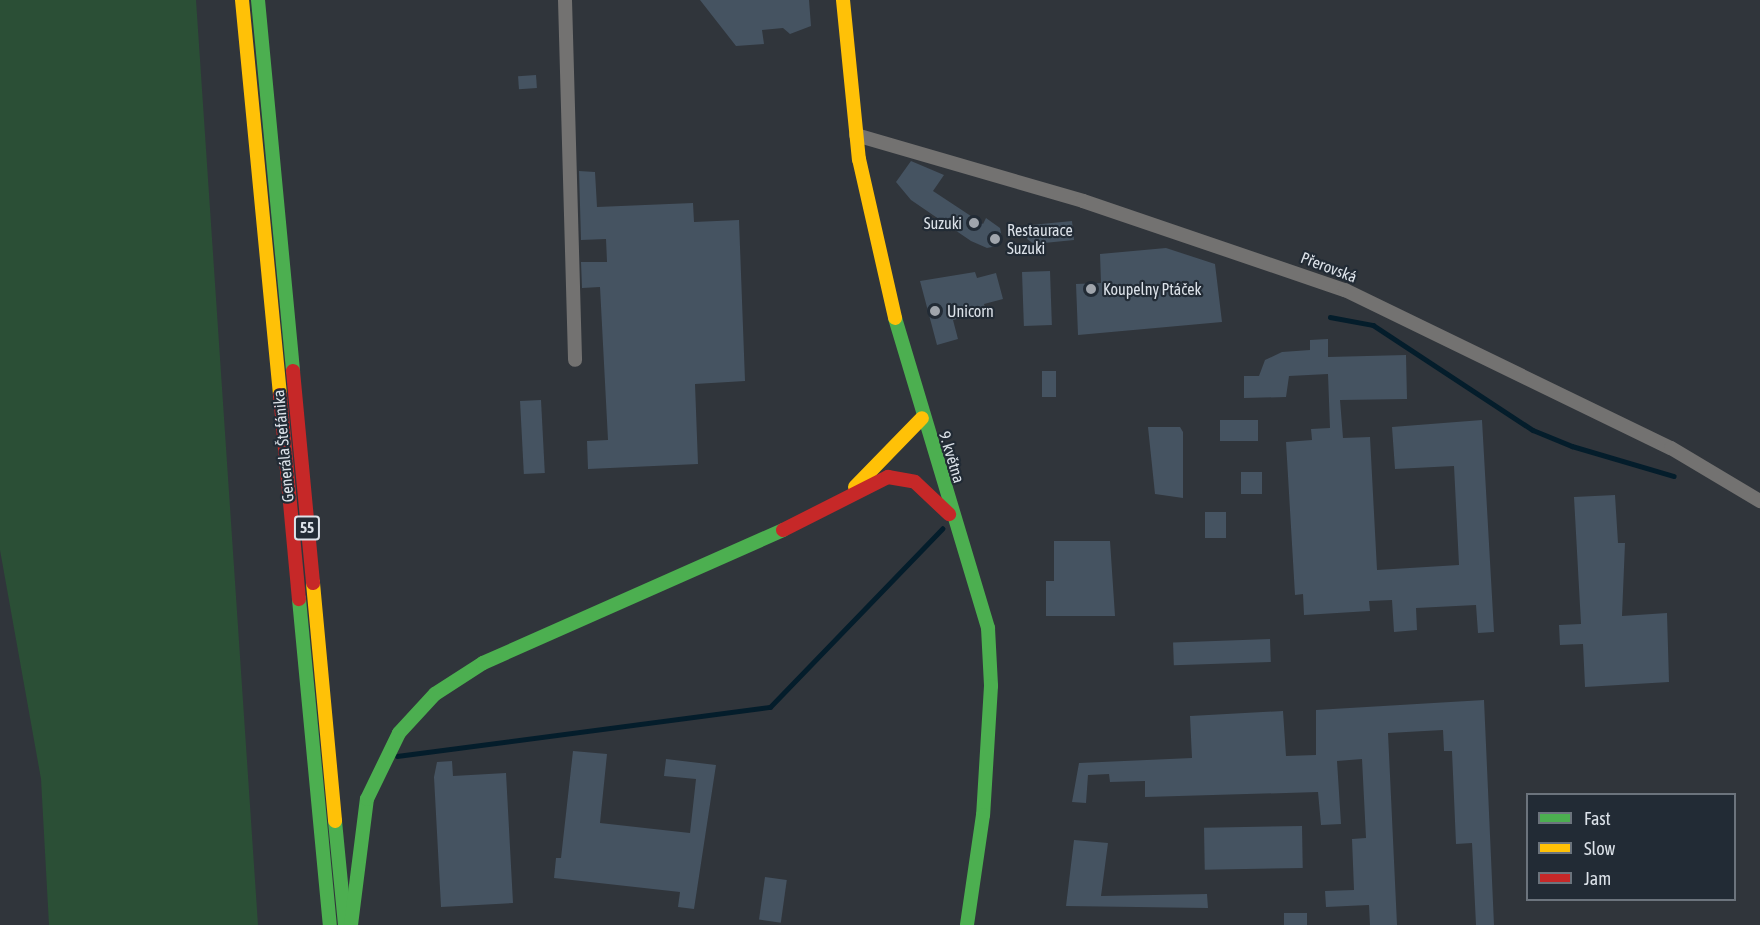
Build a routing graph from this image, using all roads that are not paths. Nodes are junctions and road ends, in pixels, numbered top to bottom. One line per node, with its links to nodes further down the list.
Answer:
1 (242, 0): 11 (main road, Generála Štefánika / 55)
2 (258, 0): 12 (main road, Generála Štefánika / 55)
3 (565, 0): 6 (street)
4 (843, 0): 5 (main road, 9. května)
5 (856, 135): 7 (main road, 9. května); 8 (street, Přerovská)
6 (575, 360)
7 (922, 418): 9 (main road); 10 (main road, 9. května)
8 (1760, 501)
9 (826, 510): 10 (main road); 13 (main road)
10 (954, 519): 14 (main road, 9. května)
11 (330, 925)
12 (345, 925)
13 (351, 925)
14 (967, 925)

